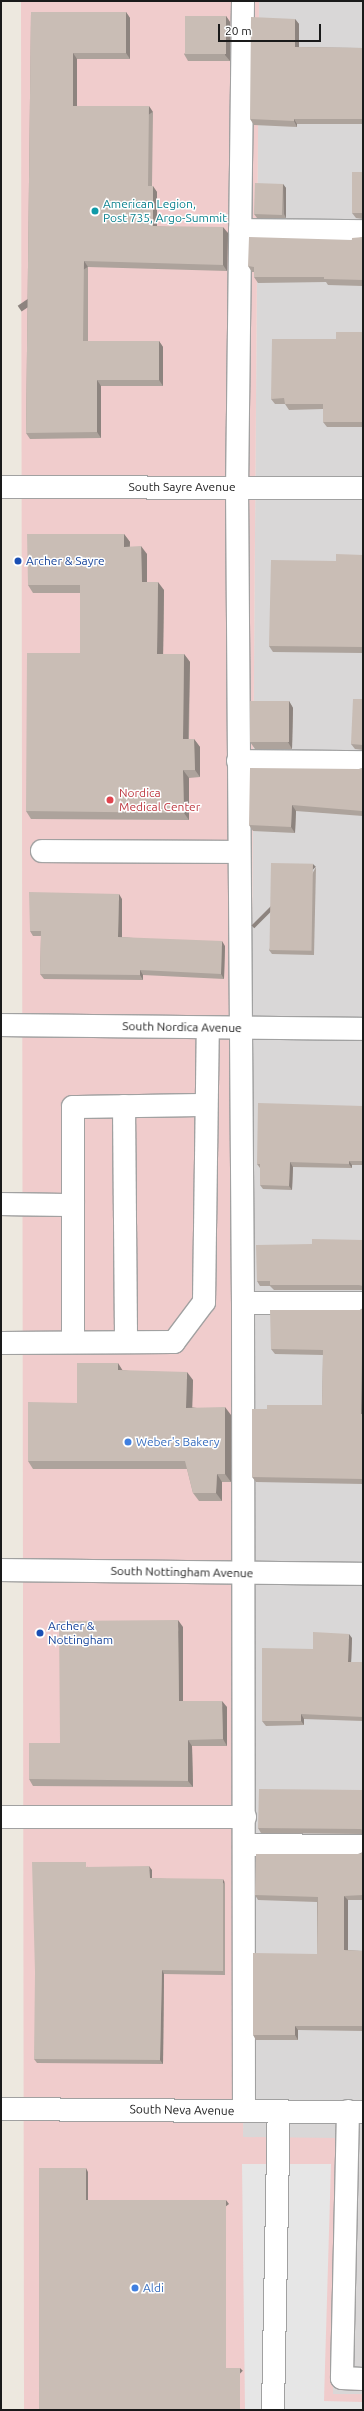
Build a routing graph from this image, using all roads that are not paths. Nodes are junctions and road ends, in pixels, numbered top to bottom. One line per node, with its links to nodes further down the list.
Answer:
1 (243, 1): 2 (street)
2 (240, 230): 3 (street); 4 (street)
3 (363, 231)
4 (237, 486): 5 (street, South Sayre Avenue); 6 (street, South Sayre Avenue); 7 (street)
5 (1, 487)
6 (363, 488)
7 (238, 761): 8 (street); 10 (street)
8 (363, 762)
9 (42, 852): 10 (street)
10 (239, 852): 13 (street)
11 (1, 1025): 12 (street, South Nordica Avenue)
12 (208, 1028): 13 (street, South Nordica Avenue); 15 (street)
13 (240, 1028): 14 (street, South Nordica Avenue); 19 (street)
14 (363, 1029)
15 (205, 1105): 16 (street); 22 (street)
16 (124, 1106): 18 (street); 22 (street)
17 (1, 1204): 18 (street)
18 (73, 1205): 21 (street)
19 (243, 1303): 20 (street); 25 (street)
20 (363, 1303)
21 (73, 1342): 22 (street); 23 (street)
22 (126, 1342)
23 (1, 1343)
24 (1, 1570): 25 (street, South Nottingham Avenue)
25 (244, 1572): 26 (street, South Nottingham Avenue); 28 (street)
26 (363, 1574)
27 (1, 1817): 28 (street)
28 (245, 1817): 29 (street)
29 (244, 1845): 30 (street); 32 (street)
30 (363, 1846)
31 (1, 2109): 32 (street, South Neva Avenue)
32 (244, 2111): 33 (street, South Neva Avenue)
33 (279, 2111): 34 (street, South Neva Avenue); 36 (street)
34 (356, 2111): 35 (street)
35 (363, 2379)
36 (273, 2410)

